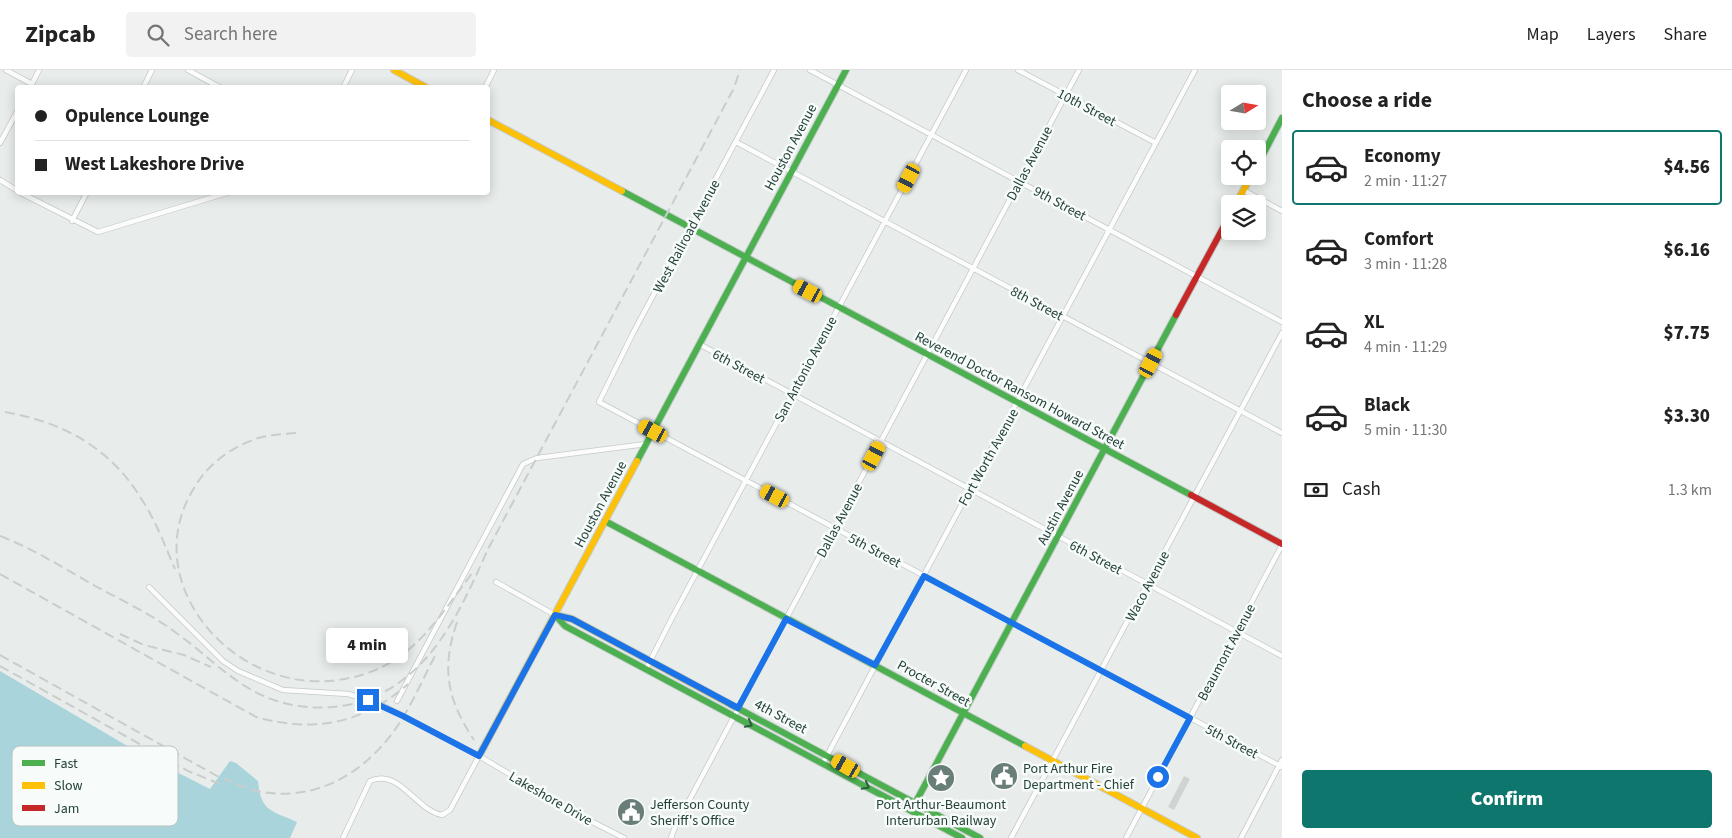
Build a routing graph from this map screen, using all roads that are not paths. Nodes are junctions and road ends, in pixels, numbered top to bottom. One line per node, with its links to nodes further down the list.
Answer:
1 (6, 70): 15 (street)
2 (39, 70): 16 (street)
3 (152, 70): 17 (street)
4 (188, 70): 18 (street)
5 (352, 70): 19 (street)
6 (394, 70): 20 (street)
7 (494, 70): 21 (street)
8 (774, 70): 28 (street, West Railroad Avenue)
9 (810, 70): 22 (street, 9th Street)
10 (846, 70): 22 (street, Houston Avenue)
11 (966, 70): 27 (street, San Antonio Avenue)
12 (1018, 70): 23 (street, 10th Street)
13 (1079, 70): 23 (street, Dallas Avenue)
14 (1195, 70): 30 (street, Fort Worth Avenue)
15 (29, 85)
16 (32, 85)
17 (144, 85)
18 (216, 85)
19 (344, 85)
20 (422, 85)
21 (486, 85)
22 (838, 85): 27 (street, 9th Street); 32 (street, Houston Avenue)
23 (1066, 95): 30 (street, 10th Street); 34 (street, Dallas Avenue)
24 (15, 116): 29 (street)
25 (1282, 118): 31 (street)
26 (490, 121): 45 (street, Reverend Doctor Ransom Howard Street)
27 (932, 135): 34 (street, 9th Street); 44 (street, San Antonio Avenue)
28 (736, 142): 32 (street, 8th Street); 45 (street, West Railroad Avenue)
29 (0, 143)
30 (1156, 143): 46 (street, Fort Worth Avenue)
31 (1266, 149)
32 (792, 171): 44 (street, 8th Street); 48 (street, Houston Avenue)
33 (0, 180): 36 (street)
34 (1019, 181): 46 (street, 9th Street); 49 (street, Dallas Avenue)
35 (1246, 185): 37 (street)
36 (15, 190)
37 (1243, 190): 41 (street); 42 (street)
38 (24, 195): 43 (street)
39 (85, 195): 43 (street)
40 (217, 195): 43 (street)
41 (1240, 195)
42 (1282, 211)
43 (72, 220)
44 (885, 222): 49 (street, 8th Street); 51 (street, San Antonio Avenue)
45 (690, 228): 48 (street, Reverend Doctor Ransom Howard Street); 59 (street, West Railroad Avenue)
46 (1109, 229): 50 (street, 9th Street); 52 (street, Fort Worth Avenue)
47 (1221, 232): 50 (street, Austin Avenue)
48 (745, 258): 51 (street, Reverend Doctor Ransom Howard Street); 55 (street, Houston Avenue)
49 (973, 269): 52 (street, 8th Street); 56 (street, Dallas Avenue)
50 (1197, 276): 53 (street, 9th Street); 57 (street, Austin Avenue)
51 (838, 307): 56 (street, Reverend Doctor Ransom Howard Street); 58 (street, San Antonio Avenue)
52 (1063, 316): 57 (street, 8th Street); 60 (street, Fort Worth Avenue)
53 (1282, 322)
54 (1282, 333): 61 (street, Waco Avenue)
55 (699, 344): 58 (street, 6th Street); 62 (street, Houston Avenue)
56 (928, 355): 60 (street, Reverend Doctor Ransom Howard Street); 64 (street, Dallas Avenue)
57 (1151, 363): 61 (street, 8th Street); 66 (street, Austin Avenue)
58 (792, 394): 64 (street, 6th Street); 67 (street, San Antonio Avenue)
59 (599, 402): 62 (street, 5th Street)
60 (1017, 403): 66 (street, Reverend Doctor Ransom Howard Street); 68 (street, Fort Worth Avenue)
61 (1240, 411): 63 (street, 8th Street); 69 (street, Waco Avenue)
62 (653, 431): 65 (street, Houston Avenue); 67 (street, 5th Street)
63 (1282, 433)
64 (881, 442): 68 (street, 6th Street); 71 (street, Dallas Avenue)
65 (646, 444): 70 (street, Houston Avenue); 88 (street)
66 (1105, 449): 69 (street, Reverend Doctor Ransom Howard Street); 72 (street, Austin Avenue)
67 (746, 480): 71 (street, 5th Street); 74 (street, San Antonio Avenue)
68 (970, 489): 72 (street, 6th Street); 75 (street, Fort Worth Avenue)
69 (1195, 498): 73 (street, Reverend Doctor Ransom Howard Street); 77 (street, Waco Avenue)
70 (605, 521): 74 (street, Procter Street); 79 (street, Houston Avenue)
71 (835, 528): 75 (street, 5th Street); 80 (street, Dallas Avenue)
72 (1058, 536): 77 (street, 6th Street); 81 (street, Austin Avenue)
73 (1282, 545): 82 (street, Beaumont Avenue)
74 (697, 571): 80 (street, Procter Street); 84 (street, San Antonio Avenue)
75 (924, 576): 81 (street, 5th Street); 85 (street, Fort Worth Avenue)
76 (496, 582): 79 (street)
77 (1148, 584): 82 (street, 6th Street); 87 (street, Waco Avenue)
78 (149, 588): 93 (street, Lakeshore Drive)
79 (555, 615): 84 (street, 4th Street); 86 (street, 4th Street); 93 (street, Houston Avenue)
80 (786, 619): 85 (street, Procter Street); 89 (street, Dallas Avenue)
81 (1012, 623): 87 (street, 5th Street); 90 (street, Austin Avenue)
82 (1236, 632): 83 (street, 6th Street); 92 (street, Beaumont Avenue)
83 (1282, 656)
84 (650, 661): 86 (street, San Antonio Avenue); 89 (street, 4th Street)
85 (875, 665): 90 (street, Procter Street); 94 (street, Fort Worth Avenue)
86 (646, 669): 91 (street, 4th Street)
87 (1102, 671): 92 (street, 5th Street); 96 (street, Waco Avenue)
88 (397, 701)
89 (738, 708): 91 (street, Dallas Avenue); 94 (street, 4th Street)
90 (963, 714): 96 (street, Procter Street); 99 (street, Austin Avenue)
91 (734, 716): 97 (street, 4th Street, one-way to 97); 104 (street, Dallas Avenue)
92 (1190, 718): 98 (street, 5th Street); 100 (street, Beaumont Avenue)
93 (479, 756): 102 (street, Houston Avenue); 103 (street, Lakeshore Drive)
94 (827, 756): 97 (street, Fort Worth Avenue); 99 (street, 4th Street)
95 (1282, 760): 98 (street)
96 (1053, 761): 100 (street, Procter Street); 107 (street, Waco Avenue)
97 (823, 763): 101 (street, 4th Street, one-way to 101)
98 (1280, 766): 110 (street)
99 (915, 803): 101 (street, Austin Avenue); 106 (street, 4th Street)
100 (1141, 808): 108 (street, Beaumont Avenue); 109 (street, Procter Street)
101 (911, 811): 105 (street, 4th Street)
102 (343, 838)
103 (624, 838)
104 (671, 838)
105 (962, 838)
106 (980, 838)
107 (1012, 838)
108 (1126, 838)
109 (1197, 838)
110 (1241, 838)

